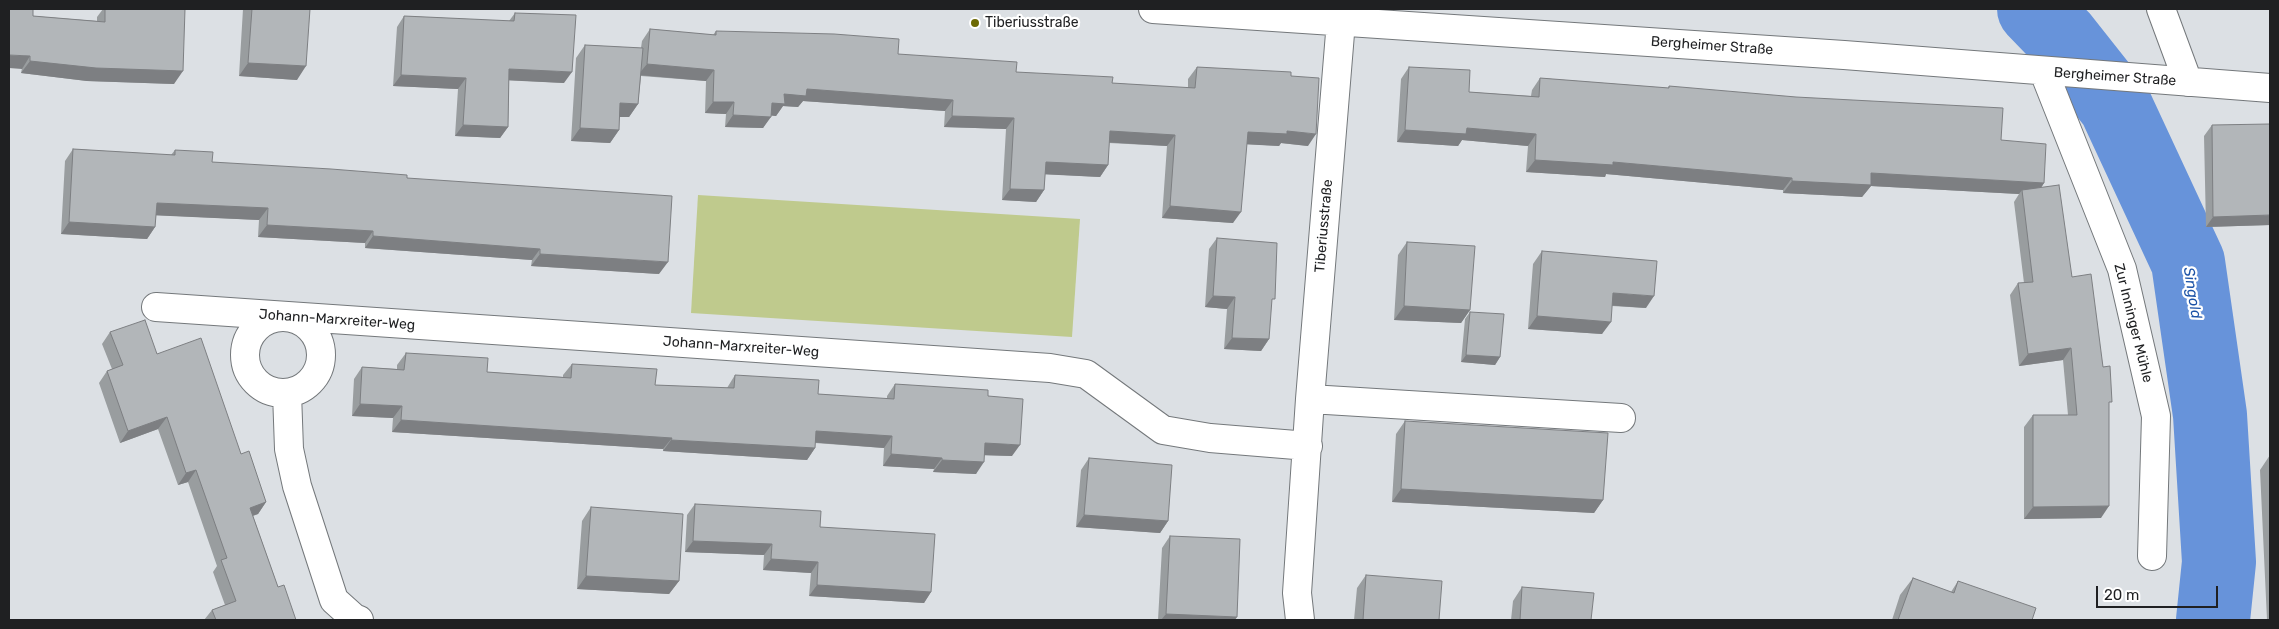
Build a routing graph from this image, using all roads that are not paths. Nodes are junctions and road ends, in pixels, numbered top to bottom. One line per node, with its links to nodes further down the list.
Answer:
1 (1153, 9): 3 (street, Bergheimer Straße)
2 (2161, 9): 5 (street)
3 (1339, 13): 4 (street, Bergheimer Straße); 10 (street, Tiberiusstraße)
4 (2054, 73): 5 (street, Bergheimer Straße); 13 (street, Zur Inninger Mühle)
5 (2188, 82): 6 (street, Bergheimer Straße)
6 (2270, 88)
7 (156, 307): 8 (street, Johann-Marxreiter-Weg)
8 (286, 316): 9 (street); 9 (street); 12 (street, Johann-Marxreiter-Weg)
9 (287, 393): 14 (street)
10 (1310, 399): 11 (street); 12 (street, Tiberiusstraße)
11 (1621, 418)
12 (1308, 446): 15 (street, Tiberiusstraße)
13 (2152, 556)
14 (359, 620)
15 (1300, 620)

